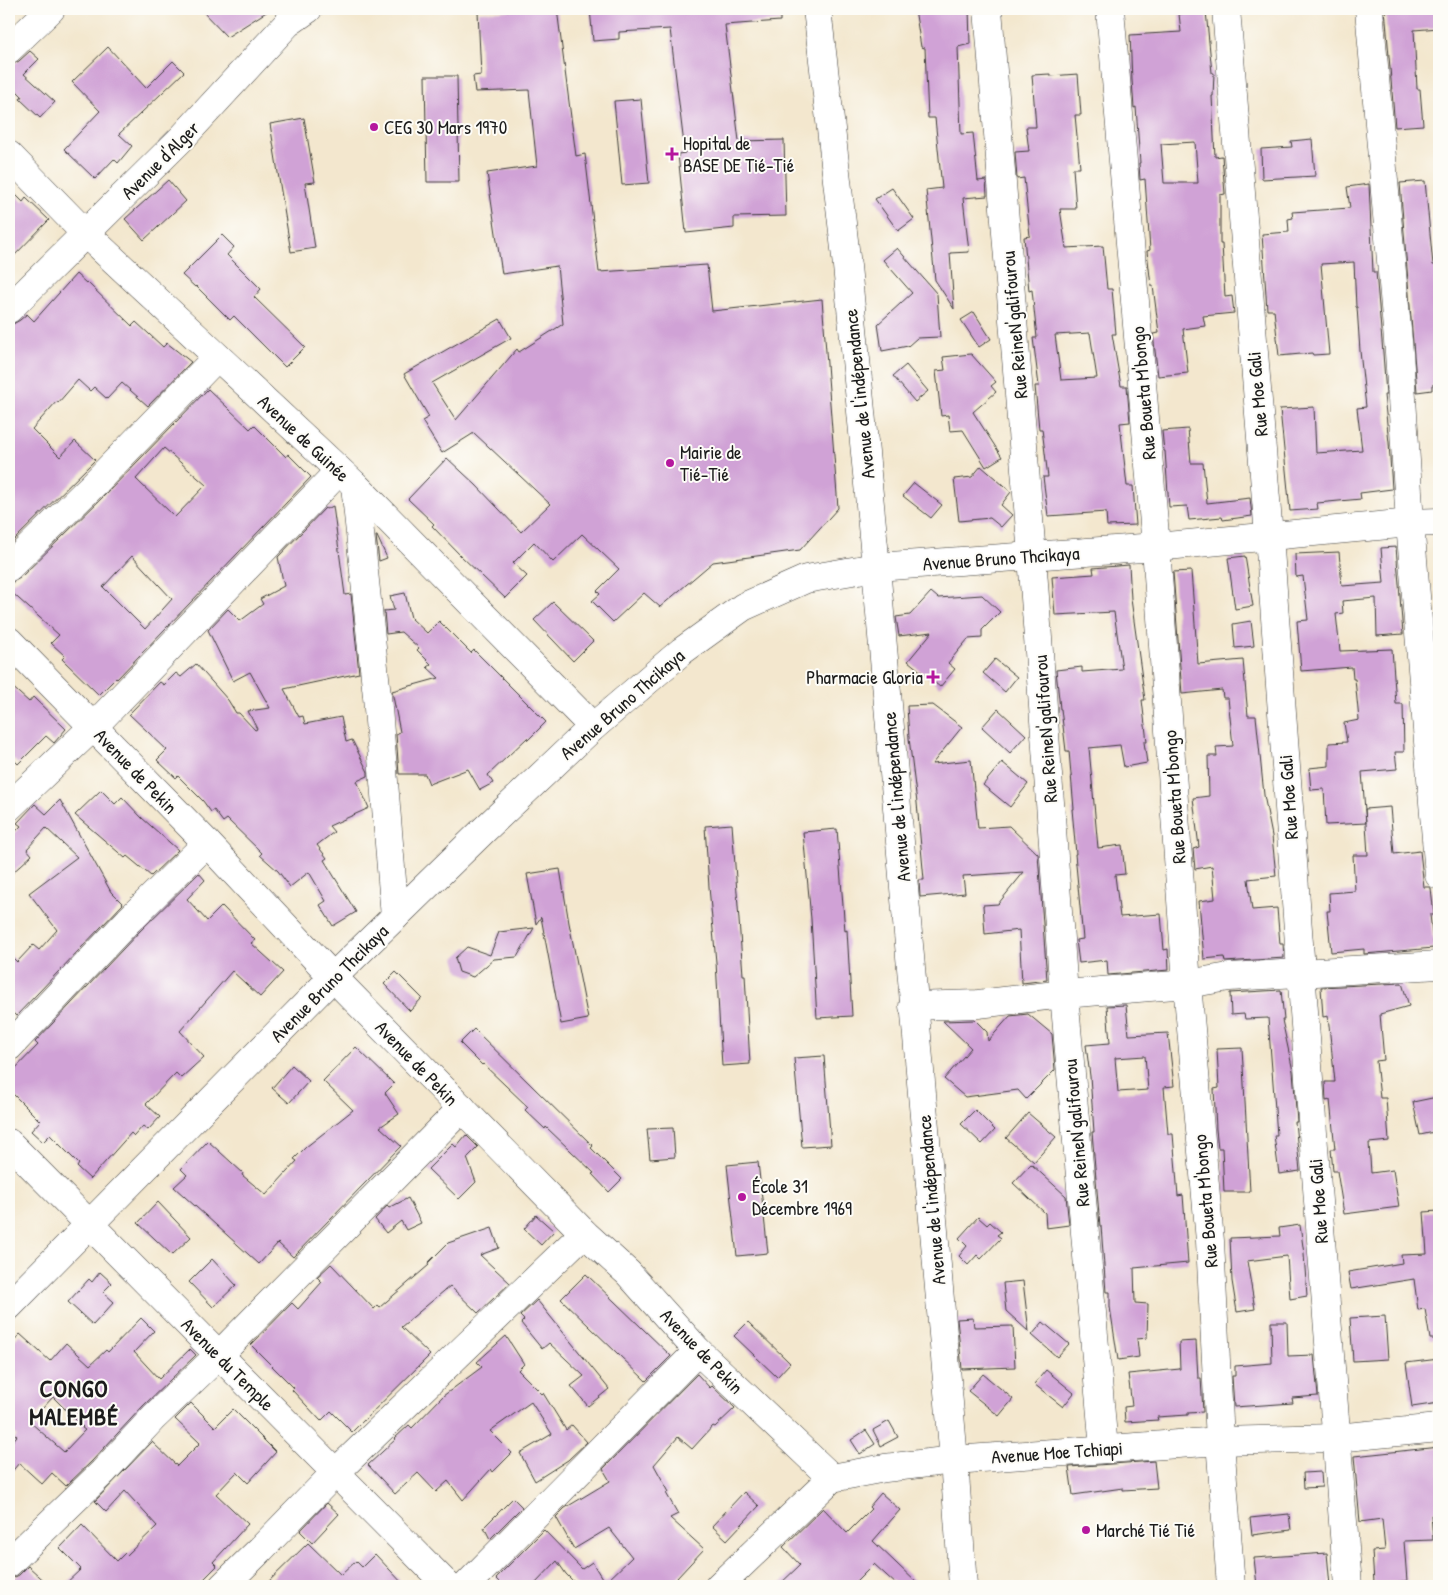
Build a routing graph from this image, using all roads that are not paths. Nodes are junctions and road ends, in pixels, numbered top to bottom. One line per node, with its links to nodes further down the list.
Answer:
1 (51, 9): 8 (street)
2 (308, 9): 10 (street, Avenue d'Alger)
3 (816, 9): 20 (street, Avenue de l'indépendance)
4 (988, 9): 18 (street, Rue ReineN'galifourou)
5 (1110, 9): 17 (street, Rue Boueta M'bongo)
6 (1226, 9): 16 (street, Rue Moe Gali)
7 (1369, 9): 15 (street)
8 (9, 49)
9 (9, 155): 10 (street, Avenue de Guinée)
10 (86, 234): 11 (street, Avenue d'Alger); 12 (street, Avenue de Guinée)
11 (9, 309)
12 (217, 358): 13 (street, Avenue de Guinée); 19 (street)
13 (347, 478): 22 (street); 23 (street, Avenue de Guinée); 27 (street)
14 (1439, 522): 15 (street, Avenue Bruno Thcikaya)
15 (1410, 523): 16 (street, Avenue Bruno Thcikaya); 26 (street)
16 (1269, 536): 17 (street, Avenue Bruno Thcikaya); 29 (street, Rue Moe Gali)
17 (1156, 547): 18 (street, Avenue Bruno Thcikaya); 31 (street, Rue Boueta M'bongo)
18 (1032, 556): 20 (street, Avenue Bruno Thcikaya); 32 (street, Rue ReineN'galifourou)
19 (9, 567)
20 (876, 567): 23 (street, Avenue Bruno Thcikaya); 33 (street, Avenue de l'indépendance)
21 (9, 641): 22 (street, Avenue de Pekin)
22 (93, 726): 24 (street); 25 (street, Avenue de Pekin)
23 (593, 727): 27 (street, Avenue Bruno Thcikaya)
24 (9, 807)
25 (207, 844): 30 (street, Avenue de Pekin); 34 (street)
26 (1439, 875)
27 (395, 916): 30 (street, Avenue Bruno Thcikaya)
28 (1439, 965): 29 (street)
29 (1301, 973): 31 (street); 43 (street, Rue Moe Gali)
30 (333, 977): 35 (street, Avenue de Pekin); 37 (street, Avenue Bruno Thcikaya)
31 (1187, 984): 32 (street); 44 (street, Rue Boueta M'bongo)
32 (1064, 994): 33 (street); 45 (street, Rue ReineN'galifourou)
33 (914, 1006): 46 (street, Avenue de l'indépendance)
34 (9, 1047)
35 (462, 1108): 38 (street, Avenue de Pekin); 41 (street)
36 (9, 1142): 37 (street, Avenue du Temple)
37 (89, 1223): 39 (street, Avenue Bruno Thcikaya); 41 (street, Avenue du Temple)
38 (584, 1233): 40 (street, Avenue de Pekin); 47 (street)
39 (9, 1306)
40 (698, 1351): 48 (street, Avenue de Pekin); 52 (street)
41 (219, 1355): 47 (street, Avenue du Temple); 49 (street)
42 (1439, 1428): 43 (street, Avenue Moe Tchiapi)
43 (1336, 1438): 44 (street, Avenue Moe Tchiapi); 56 (street, Rue Moe Gali)
44 (1220, 1441): 45 (street, Avenue Moe Tchiapi); 55 (street, Rue Boueta M'bongo)
45 (1104, 1449): 46 (street, Avenue Moe Tchiapi)
46 (954, 1460): 48 (street, Avenue Moe Tchiapi); 54 (street, Avenue de l'indépendance)
47 (335, 1473): 50 (street); 51 (street, Avenue du Temple)
48 (832, 1478): 53 (street)
49 (9, 1563)
50 (223, 1586)
51 (448, 1586)
52 (466, 1586)
53 (719, 1586)
54 (963, 1586)
55 (1231, 1586)
56 (1348, 1586)

